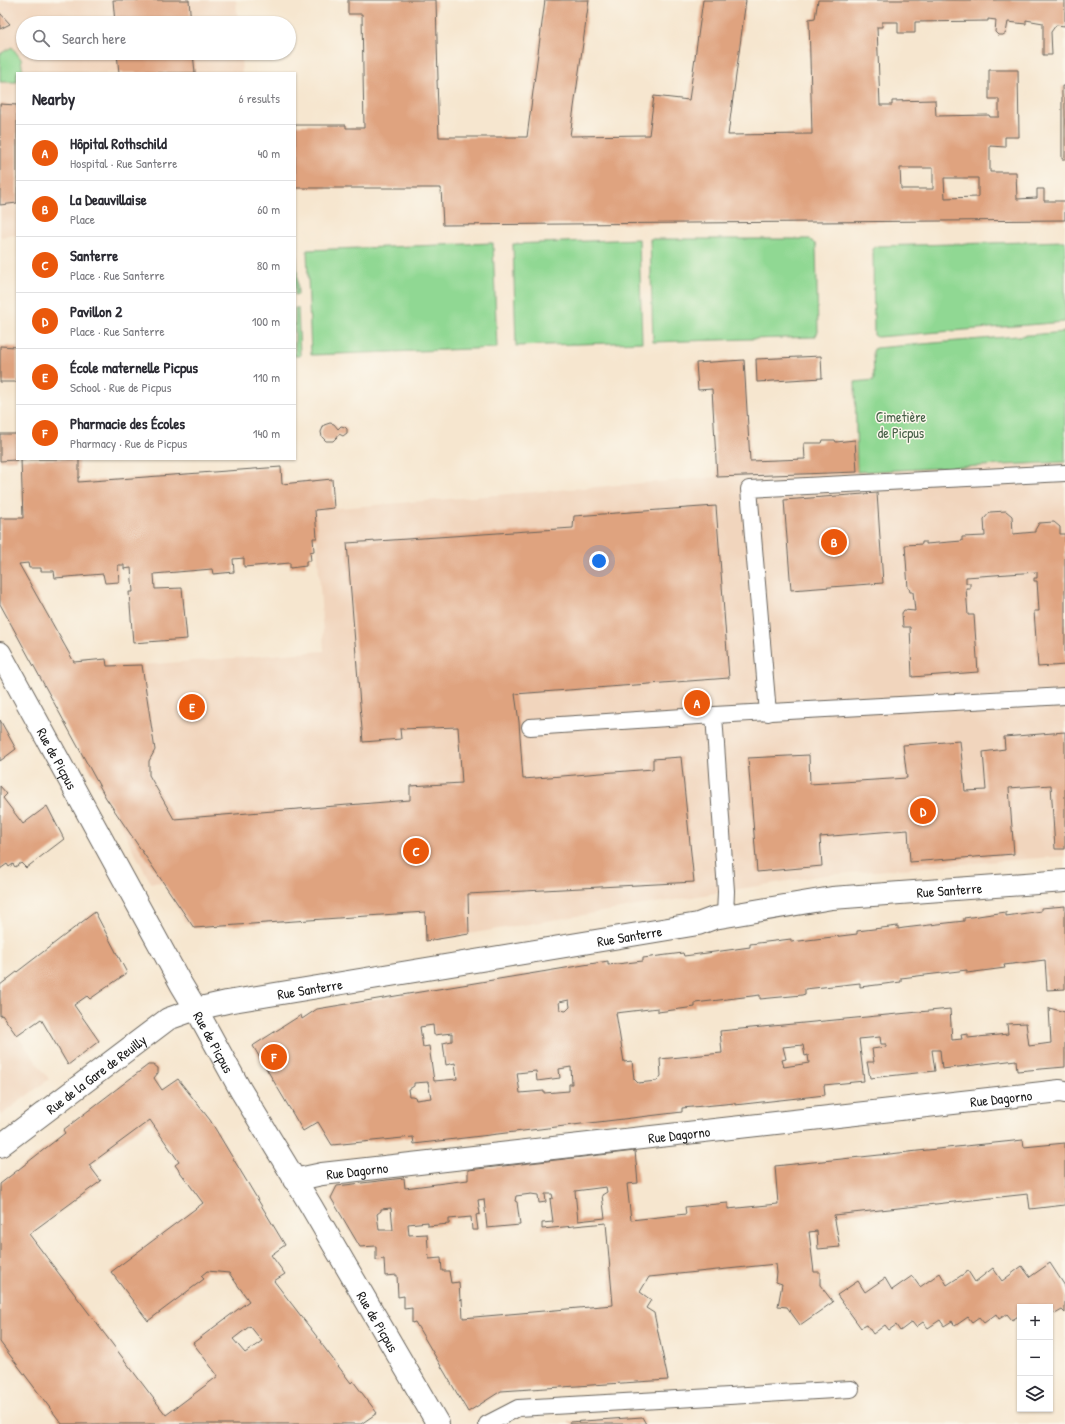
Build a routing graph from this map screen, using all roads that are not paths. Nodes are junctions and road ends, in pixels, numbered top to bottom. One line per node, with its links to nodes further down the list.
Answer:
1 (1065, 473): 4 (lane)
2 (0, 653): 9 (street, Rue de Picpus)
3 (1065, 696): 4 (lane)
4 (768, 713): 5 (lane)
5 (714, 715): 6 (lane); 8 (lane)
6 (530, 727)
7 (1065, 881): 8 (street, Rue Santerre)
8 (725, 916): 9 (street, Rue Santerre)
9 (196, 1008): 11 (street, Rue de la Gare de Reuilly); 12 (street, Rue de Picpus)
10 (1065, 1092): 12 (street, Rue Dagorno)
11 (0, 1146)
12 (294, 1180): 14 (street, Rue de Picpus)
13 (851, 1389): 15 (lane)
14 (438, 1424)
15 (487, 1424)

